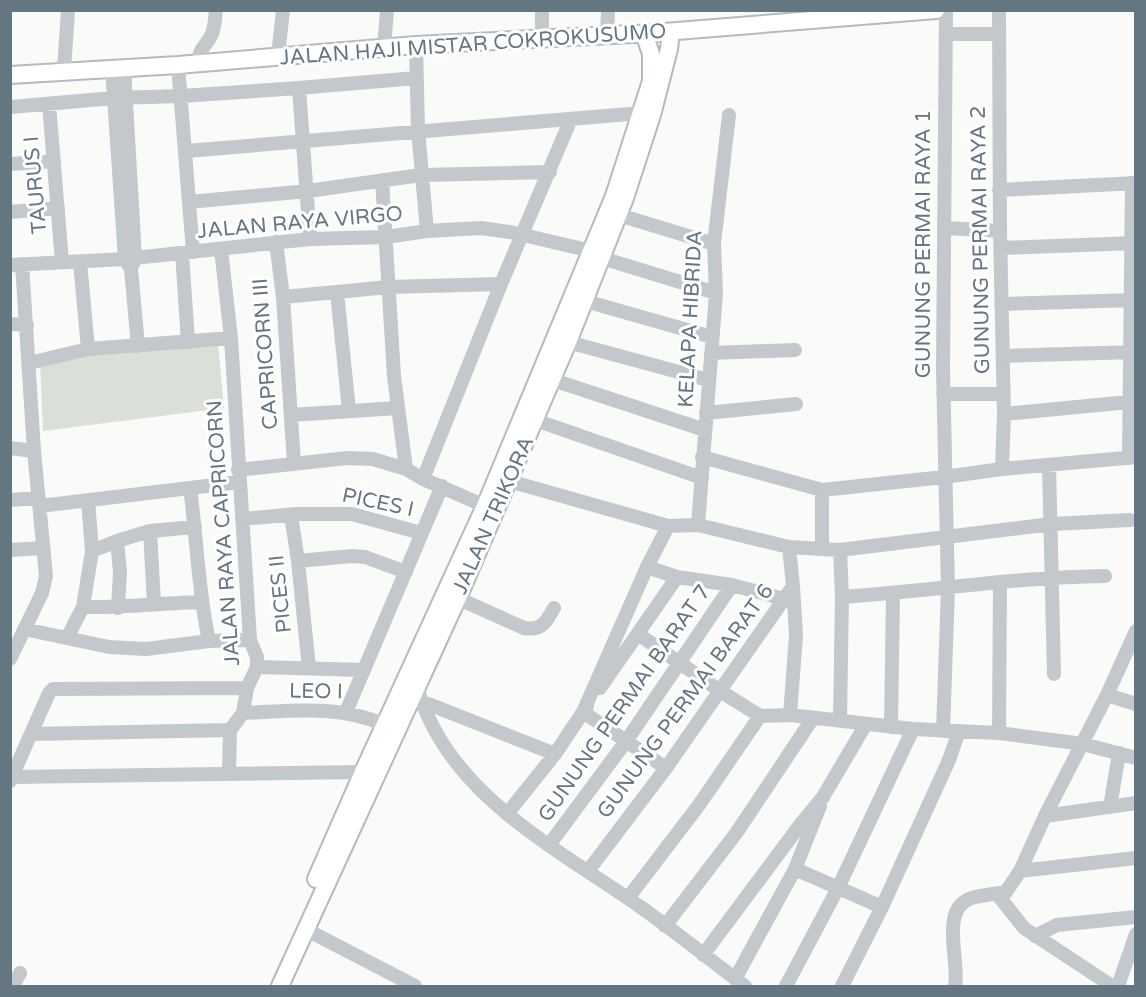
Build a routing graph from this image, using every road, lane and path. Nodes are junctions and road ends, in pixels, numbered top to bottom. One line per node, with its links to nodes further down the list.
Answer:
1 (68, 10): 25 (street)
2 (216, 10): 22 (street)
3 (283, 10): 21 (street)
4 (387, 10): 20 (street)
5 (542, 10): 18 (street)
6 (608, 10): 17 (street)
7 (936, 10): 10 (main road, JALAN HAJI MISTAR COKROKUSUMO)
8 (946, 10): 15 (street, GUNUNG PERMAI RAYA 1)
9 (999, 10): 16 (street, GUNUNG PERMAI RAYA 2)
10 (896, 12): 11 (main road, JALAN HAJI MISTAR COKROKUSUMO)
11 (848, 14): 12 (main road, JALAN HAJI MISTAR COKROKUSUMO)
12 (766, 17): 13 (main road, JALAN HAJI MISTAR COKROKUSUMO)
13 (671, 32): 14 (main road, JALAN HAJI MISTAR COKROKUSUMO); 50 (main road, JALAN TRIKORA)
14 (644, 33): 17 (main road, JALAN HAJI MISTAR COKROKUSUMO); 33 (main road, JALAN TRIKORA)
15 (946, 34): 16 (street); 51 (street, GUNUNG PERMAI RAYA 1)
16 (999, 34): 45 (street, GUNUNG PERMAI RAYA 2)
17 (607, 36): 18 (main road, JALAN HAJI MISTAR COKROKUSUMO)
18 (542, 38): 19 (main road, JALAN HAJI MISTAR COKROKUSUMO)
19 (416, 45): 20 (main road, JALAN HAJI MISTAR COKROKUSUMO); 27 (street)
20 (384, 48): 21 (main road, JALAN HAJI MISTAR COKROKUSUMO)
21 (278, 56): 22 (main road, JALAN HAJI MISTAR COKROKUSUMO)
22 (199, 62): 23 (main road, JALAN HAJI MISTAR COKROKUSUMO)
23 (178, 64): 24 (main road, JALAN HAJI MISTAR COKROKUSUMO); 29 (street)
24 (118, 68): 25 (main road, JALAN HAJI MISTAR COKROKUSUMO); 30 (street)
25 (64, 70): 26 (main road, JALAN HAJI MISTAR COKROKUSUMO)
26 (10, 75)
27 (416, 78): 28 (street); 36 (street)
28 (300, 88): 29 (street); 37 (street)
29 (181, 96): 30 (street); 38 (street)
30 (119, 98): 31 (street); 66 (street)
31 (49, 104): 32 (street); 39 (street, TAURUS I)
32 (10, 107)
33 (641, 114): 35 (street); 63 (main road, JALAN TRIKORA)
34 (729, 115): 59 (street, KELAPA HIBRIDA)
35 (571, 118): 36 (street); 41 (street)
36 (418, 130): 37 (street); 42 (street)
37 (305, 142): 38 (street); 46 (street)
38 (186, 151): 47 (street)
39 (54, 161): 40 (street); 48 (street, TAURUS I)
40 (10, 164)
41 (550, 172): 42 (street); 54 (street)
42 (421, 175): 43 (street); 52 (street)
43 (381, 180): 46 (street); 55 (street)
44 (1134, 183): 45 (street); 58 (street)
45 (999, 190): 53 (street, GUNUNG PERMAI RAYA 2)
46 (308, 191): 47 (street); 56 (street)
47 (189, 201): 62 (street)
48 (58, 208): 49 (street); 64 (street, TAURUS I)
49 (10, 212)
50 (619, 215): 59 (street); 63 (main road, JALAN TRIKORA)
51 (945, 228): 53 (street); 91 (street, GUNUNG PERMAI RAYA 1)
52 (427, 231): 54 (street, JALAN RAYA VIRGO); 55 (street, JALAN RAYA VIRGO)
53 (1000, 231): 60 (street, GUNUNG PERMAI RAYA 2)
54 (522, 235): 63 (street, JALAN RAYA VIRGO); 68 (street)
55 (386, 237): 56 (street, JALAN RAYA VIRGO); 69 (street)
56 (310, 239): 57 (street, JALAN RAYA VIRGO)
57 (276, 242): 61 (street, JALAN RAYA VIRGO); 72 (street, CAPRICORN III)
58 (1133, 243): 60 (street); 73 (street)
59 (714, 244): 71 (street, KELAPA HIBRIDA)
60 (1001, 248): 75 (street, GUNUNG PERMAI RAYA 2)
61 (221, 249): 62 (street, JALAN RAYA VIRGO); 79 (street, JALAN RAYA CAPRICORN)
62 (187, 253): 66 (street, JALAN RAYA VIRGO); 80 (street)
63 (597, 254): 71 (street, JALAN RAYA VIRGO); 74 (main road, JALAN TRIKORA); 121 (main road, JALAN TRIKORA)
64 (62, 262): 65 (street, JALAN RAYA VIRGO); 67 (street, JALAN RAYA VIRGO)
65 (80, 262): 66 (street, JALAN RAYA VIRGO); 83 (street)
66 (130, 262): 82 (street)
67 (16, 265): 77 (street)
68 (501, 284): 69 (street); 113 (street)
69 (388, 287): 70 (street); 95 (street)
70 (337, 292): 72 (street); 96 (street)
71 (716, 293): 78 (street, KELAPA HIBRIDA)
72 (283, 297): 99 (street, CAPRICORN III)
73 (1133, 300): 75 (street); 85 (street)
74 (585, 301): 78 (street); 81 (main road, JALAN TRIKORA)
75 (1001, 304): 87 (street, GUNUNG PERMAI RAYA 2)
76 (10, 324): 77 (street)
77 (27, 325): 88 (street)
78 (712, 337): 86 (street, KELAPA HIBRIDA)
79 (231, 338): 80 (street); 110 (street, JALAN RAYA CAPRICORN)
80 (188, 342): 82 (street)
81 (568, 342): 89 (main road, JALAN TRIKORA); 90 (street)
82 (138, 346): 83 (street)
83 (88, 349): 88 (street)
84 (795, 351): 86 (street)
85 (1133, 352): 87 (street); 93 (street)
86 (711, 353): 90 (street, KELAPA HIBRIDA)
87 (1003, 356): 92 (street, GUNUNG PERMAI RAYA 2)
88 (29, 363): 103 (street)
89 (553, 380): 100 (main road, JALAN TRIKORA); 101 (street)
90 (708, 380): 97 (street, KELAPA HIBRIDA)
91 (943, 394): 92 (street); 112 (street, GUNUNG PERMAI RAYA 1)
92 (1003, 394): 98 (street, GUNUNG PERMAI RAYA 2)
93 (1129, 402): 98 (street); 105 (street)
94 (796, 404): 97 (street)
95 (398, 408): 96 (street); 108 (street)
96 (349, 411): 99 (street)
97 (706, 413): 101 (street, KELAPA HIBRIDA)
98 (1004, 414): 109 (street, GUNUNG PERMAI RAYA 2)
99 (291, 415): 106 (street, CAPRICORN III)
100 (535, 420): 111 (street); 114 (main road, JALAN TRIKORA)
101 (705, 430): 104 (street, KELAPA HIBRIDA)
102 (10, 448): 103 (street)
103 (34, 451): 120 (street)
104 (702, 457): 111 (street, KELAPA HIBRIDA); 117 (street)
105 (1132, 457): 107 (street)
106 (294, 463): 108 (street); 110 (street)
107 (1049, 466): 109 (street); 125 (street)
108 (406, 469): 113 (street)
109 (1002, 469): 112 (street)
110 (239, 476): 116 (street); 123 (street, JALAN RAYA CAPRICORN)
111 (702, 477): 126 (street, KELAPA HIBRIDA)
112 (944, 477): 117 (street); 131 (street, GUNUNG PERMAI RAYA 1)
113 (423, 479): 115 (street)
114 (509, 481): 127 (street); 149 (main road, JALAN TRIKORA)
115 (442, 486): 121 (street); 130 (street)
116 (190, 488): 119 (street); 128 (street)
117 (822, 490): 135 (street)
118 (10, 500): 120 (street)
119 (88, 500): 120 (street); 138 (street)
120 (39, 502): 134 (street)
121 (485, 506): 149 (main road, JALAN TRIKORA)
122 (291, 515): 123 (street, PICES I); 130 (street, PICES I); 139 (street, PICES II)
123 (242, 519): 162 (street, JALAN RAYA CAPRICORN)
124 (1130, 520): 125 (street)
125 (1052, 524): 131 (street); 144 (street)
126 (698, 525): 127 (street); 133 (street)
127 (668, 526): 140 (street)
128 (195, 527): 129 (street); 153 (street)
129 (150, 531): 132 (street); 154 (street)
130 (421, 533): 141 (street)
131 (945, 536): 137 (street); 148 (street, GUNUNG PERMAI RAYA 1)
132 (117, 541): 138 (street); 156 (street)
133 (789, 547): 135 (street); 147 (street, GUNUNG PERMAI BARAT 6)
134 (43, 548): 136 (street); 158 (street)
135 (822, 549): 137 (street)
136 (10, 550)
137 (840, 550): 151 (street)
138 (92, 551): 155 (street)
139 (298, 561): 141 (street); 167 (street, PICES II)
140 (647, 567): 143 (street); 176 (street)
141 (406, 572): 168 (street)
142 (1105, 576): 144 (street)
143 (677, 577): 146 (street); 159 (street)
144 (1052, 577): 145 (street); 169 (street)
145 (1000, 582): 148 (street); 189 (street)
146 (732, 585): 152 (street); 165 (street, GUNUNG PERMAI BARAT 7)
147 (793, 586): 152 (street, GUNUNG PERMAI BARAT 6); 178 (street)
148 (948, 588): 150 (street); 187 (street, GUNUNG PERMAI RAYA 1)
149 (455, 591): 157 (street); 172 (main road, JALAN TRIKORA); 183 (main road, JALAN TRIKORA)
150 (893, 594): 151 (street); 184 (street)
151 (842, 597): 181 (street)
152 (784, 599): 171 (street, GUNUNG PERMAI BARAT 6)
153 (201, 602): 154 (street); 163 (street)
154 (154, 603): 156 (street)
155 (83, 607): 156 (street); 161 (street)
156 (118, 608)
157 (554, 608)
158 (24, 629): 161 (street); 164 (street)
159 (638, 634): 165 (street); 176 (street)
160 (1134, 635): 173 (street)
161 (67, 638): 163 (street)
162 (250, 640): 163 (street); 166 (street, JALAN RAYA CAPRICORN)
163 (209, 641)
164 (10, 659)
165 (680, 662): 171 (street); 191 (street, GUNUNG PERMAI BARAT 7)
166 (257, 667): 167 (street); 170 (street, JALAN RAYA CAPRICORN)
167 (309, 669): 168 (street)
168 (364, 670): 175 (street)
169 (1054, 674)
170 (247, 688): 177 (street, JALAN RAYA CAPRICORN); 190 (street)
171 (720, 691): 179 (street); 196 (street, GUNUNG PERMAI BARAT 6)
172 (419, 693): 194 (street); 199 (main road, JALAN TRIKORA); 203 (street)
173 (1107, 695): 174 (street); 192 (street)
174 (1136, 704)
175 (346, 712): 177 (street, LEO I); 183 (street, LEO I)
176 (583, 712): 191 (street); 194 (street)
177 (243, 713): 186 (street, JALAN RAYA CAPRICORN)
178 (790, 715): 179 (street); 180 (street)
179 (760, 716): 212 (street)
180 (813, 718): 181 (street); 215 (street)
181 (840, 720): 182 (street)
182 (866, 724): 184 (street); 200 (street)
183 (386, 725): 199 (main road, JALAN TRIKORA)
184 (891, 727): 185 (street)
185 (913, 729): 187 (street); 210 (street)
186 (230, 730): 190 (street); 197 (street)
187 (943, 731): 188 (street)
188 (959, 731): 189 (street); 213 (street)
189 (999, 733): 192 (street)
190 (31, 734): 198 (street)
191 (627, 740): 196 (street); 205 (street, GUNUNG PERMAI BARAT 7)
192 (1083, 744): 193 (street); 204 (street)
193 (1119, 753): 195 (street); 202 (street)
194 (555, 754): 203 (street)
195 (1136, 758)
196 (666, 768): 208 (street, GUNUNG PERMAI BARAT 6)
197 (229, 773): 198 (street); 199 (street)
198 (11, 779)
199 (364, 780): 216 (main road, JALAN TRIKORA); 223 (main road, JALAN TRIKORA)
200 (823, 797): 207 (street); 219 (street)
201 (1136, 804): 202 (street)
202 (1110, 807): 204 (street)
203 (507, 814): 205 (street)
204 (1045, 816): 209 (street)
205 (549, 845): 208 (street)
206 (1136, 858): 209 (street)
207 (795, 869): 210 (street); 221 (street)
208 (588, 871): 212 (street)
209 (1020, 871): 211 (street)
210 (838, 888): 213 (street); 226 (street)
211 (996, 894): 217 (street); 228 (street)
212 (628, 898): 215 (street)
213 (882, 908): 227 (street)
214 (1136, 917): 217 (street)
215 (665, 926): 219 (street)
216 (305, 929): 224 (main road, JALAN TRIKORA); 225 (street)
217 (1035, 936): 229 (street)
218 (1135, 939): 230 (street)
219 (704, 955): 221 (street)
220 (20, 973): 222 (street)
221 (740, 983)
222 (14, 987)
223 (268, 987)
224 (280, 987)
225 (415, 987)
226 (786, 987)
227 (842, 987)
228 (955, 987)
229 (1112, 987)
230 (1118, 987)

